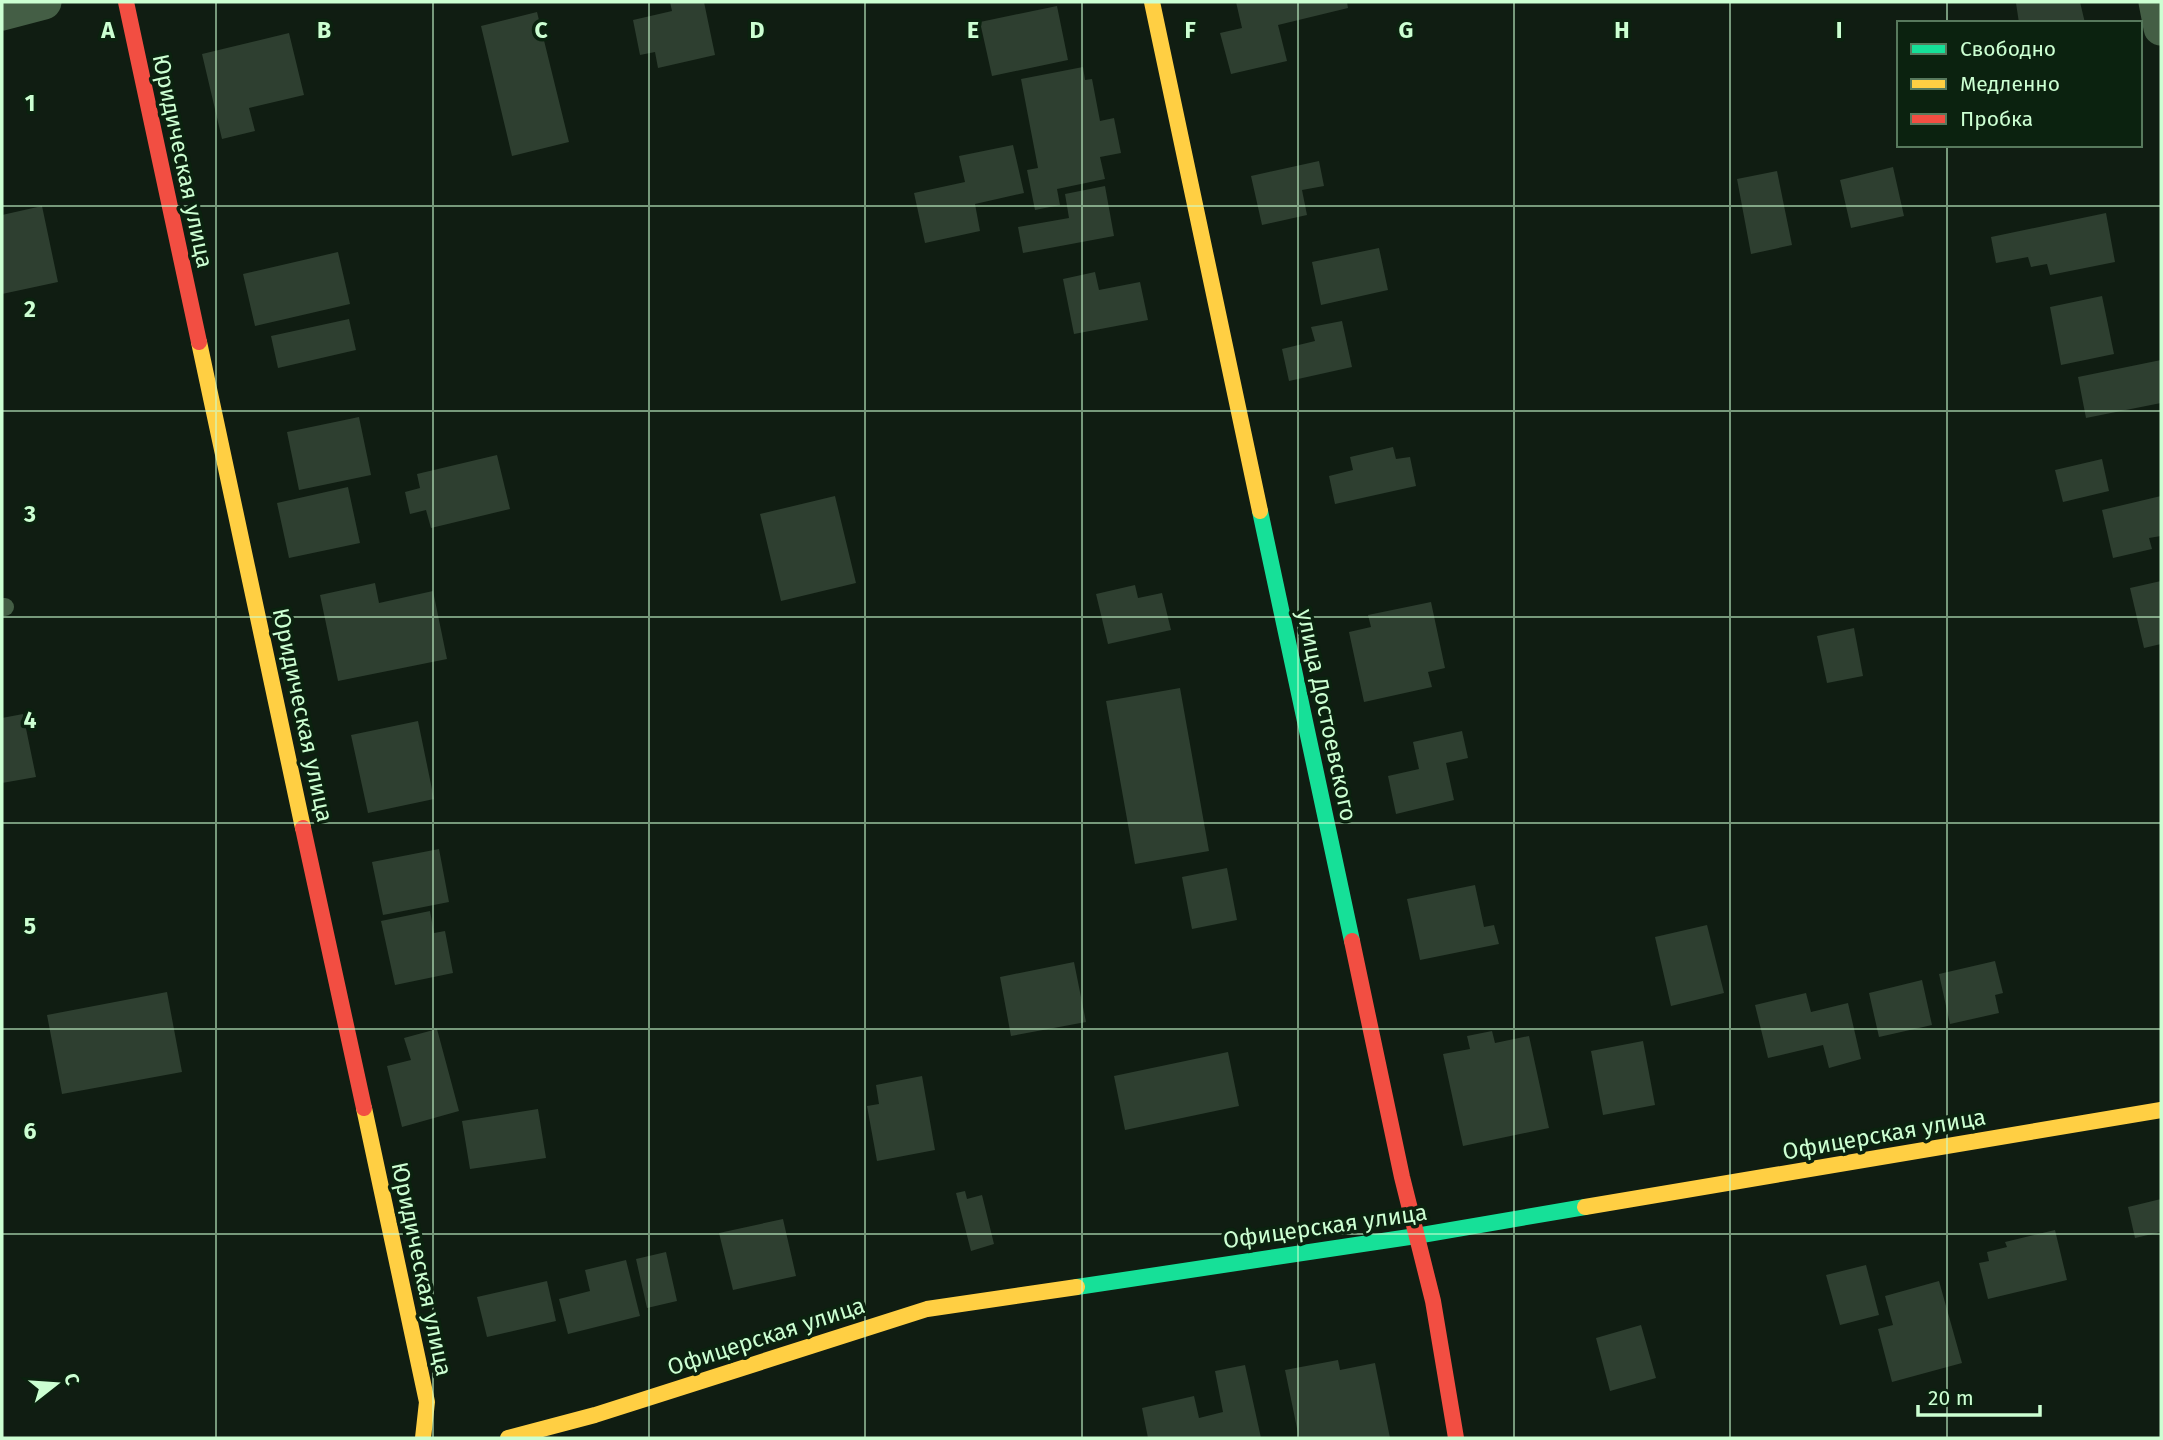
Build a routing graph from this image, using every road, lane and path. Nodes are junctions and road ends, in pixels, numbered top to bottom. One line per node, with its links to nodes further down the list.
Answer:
1 (44, 2): 5 (street)
2 (126, 2): 9 (street, Юридическая улица)
3 (1152, 2): 8 (street, улица Достоевского)
4 (2156, 2): 6 (street)
5 (2, 12)
6 (2161, 28)
7 (2161, 1110): 8 (street, Офицерская улица)
8 (1416, 1236): 10 (street, Офицерская улица); 11 (street, улица Достоевского)
9 (423, 1438)
10 (508, 1438)
11 (1456, 1438)

